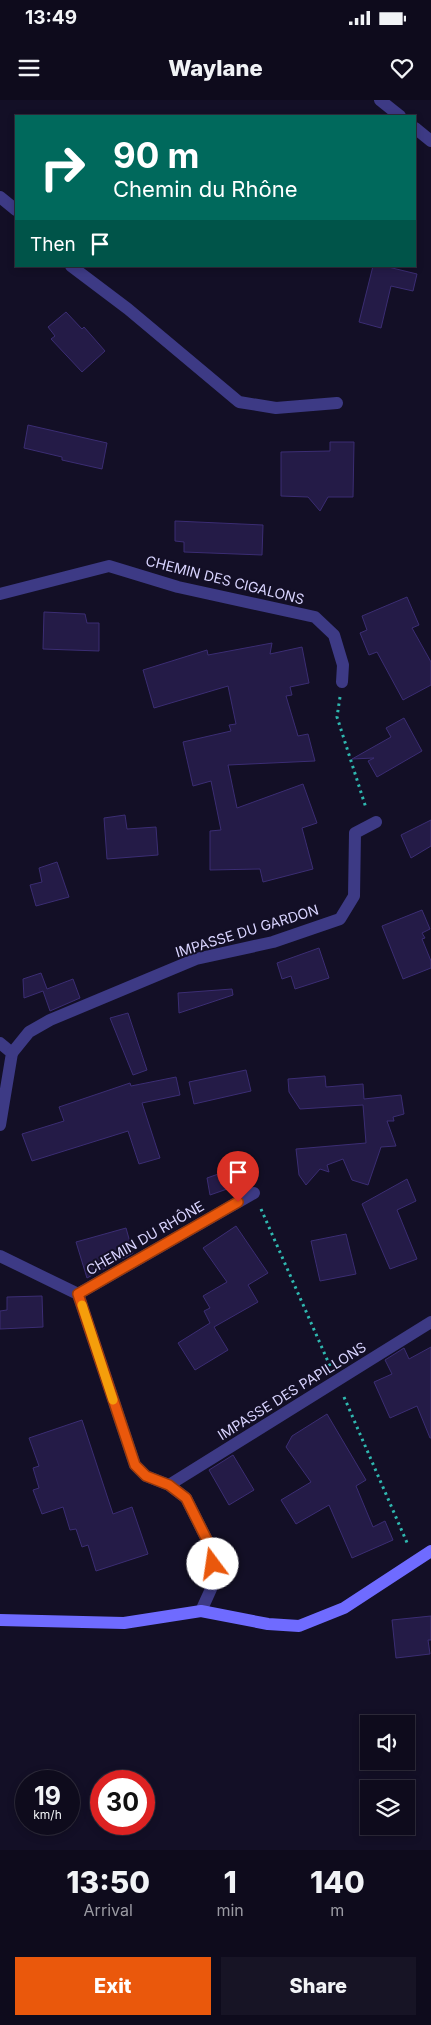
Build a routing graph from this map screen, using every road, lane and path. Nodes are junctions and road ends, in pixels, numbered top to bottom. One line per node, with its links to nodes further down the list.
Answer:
1 (380, 100): 2 (street)
2 (399, 115)
3 (416, 129): 4 (street)
4 (431, 141)
5 (0, 196): 6 (street)
6 (15, 209)
7 (72, 267): 8 (street)
8 (337, 404)
9 (0, 594): 10 (street, CHEMIN DES CIGALONS)
10 (342, 682): 11 (path)
11 (376, 822): 13 (street, IMPASSE DU GARDON)
12 (0, 1043): 13 (street)
13 (12, 1053): 14 (street)
14 (0, 1125)
15 (254, 1193): 17 (street, CHEMIN DU RHÔNE)
16 (0, 1256): 17 (street)
17 (78, 1294): 19 (street)
18 (431, 1322): 19 (street, IMPASSE DES PAPILLONS)
19 (169, 1485): 21 (street)
20 (431, 1551): 21 (street)
21 (201, 1611): 22 (street)
22 (0, 1620)

